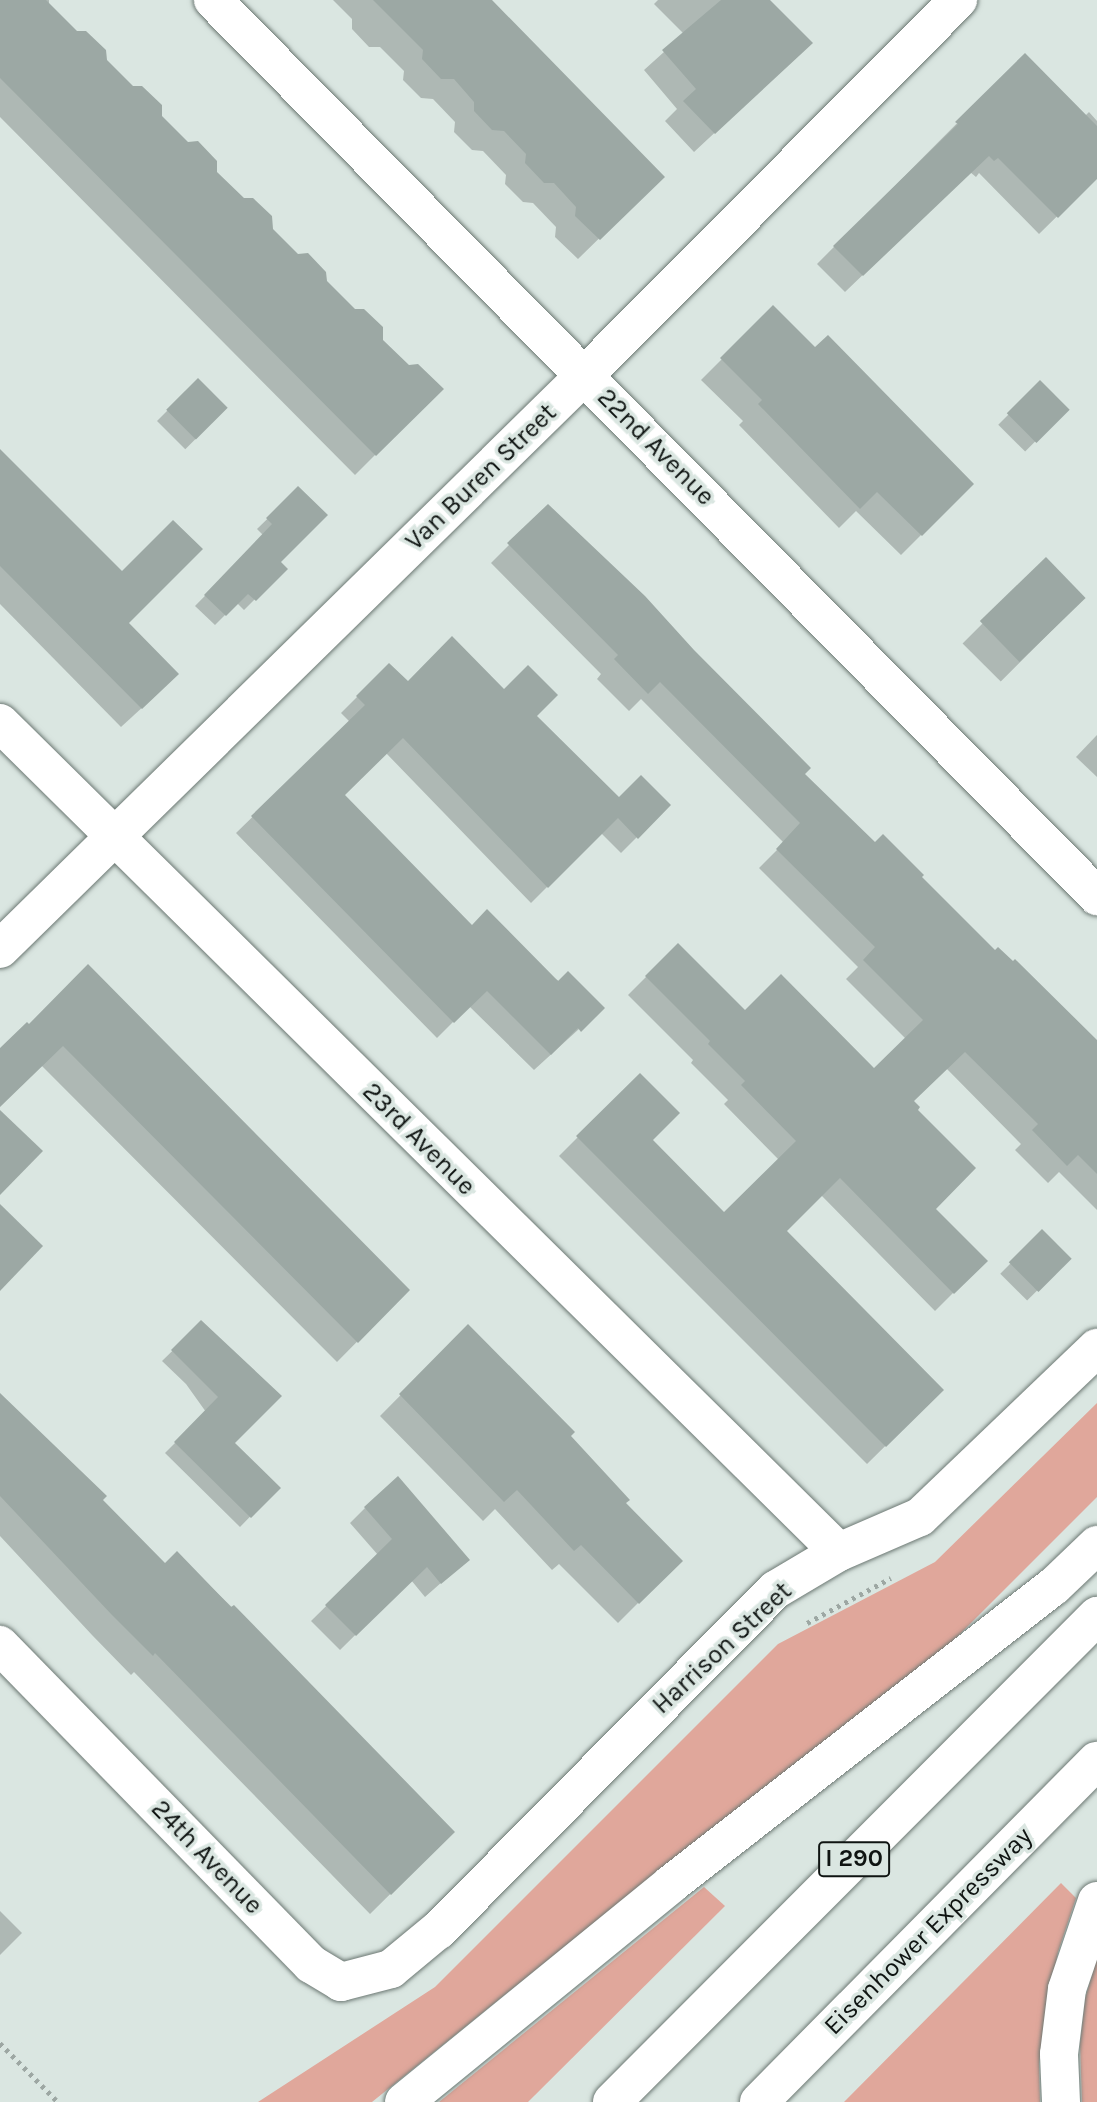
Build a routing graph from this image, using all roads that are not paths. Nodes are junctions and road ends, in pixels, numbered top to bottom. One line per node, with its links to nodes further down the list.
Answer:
1 (213, 0): 3 (main road, 22nd Avenue)
2 (958, 0): 3 (main road, Van Buren Street)
3 (585, 375): 5 (main road, Van Buren Street); 6 (main road, 22nd Avenue)
4 (0, 723): 5 (main road, 23rd Avenue)
5 (113, 838): 7 (main road, Van Buren Street); 10 (main road, 23rd Avenue)
6 (1097, 896)
7 (0, 949)
8 (1097, 1348): 10 (main road, Harrison Street)
9 (1097, 1545): 16 (main road)
10 (839, 1552): 15 (main road, Harrison Street)
11 (1097, 1616): 17 (main road, I 290)
12 (0, 1646): 15 (main road, 24th Avenue)
13 (1097, 1761): 18 (main road, Eisenhower Expressway)
14 (1097, 1901): 19 (main road)
15 (438, 1930)
16 (404, 2102)
17 (612, 2102)
18 (759, 2102)
19 (1060, 2102)

